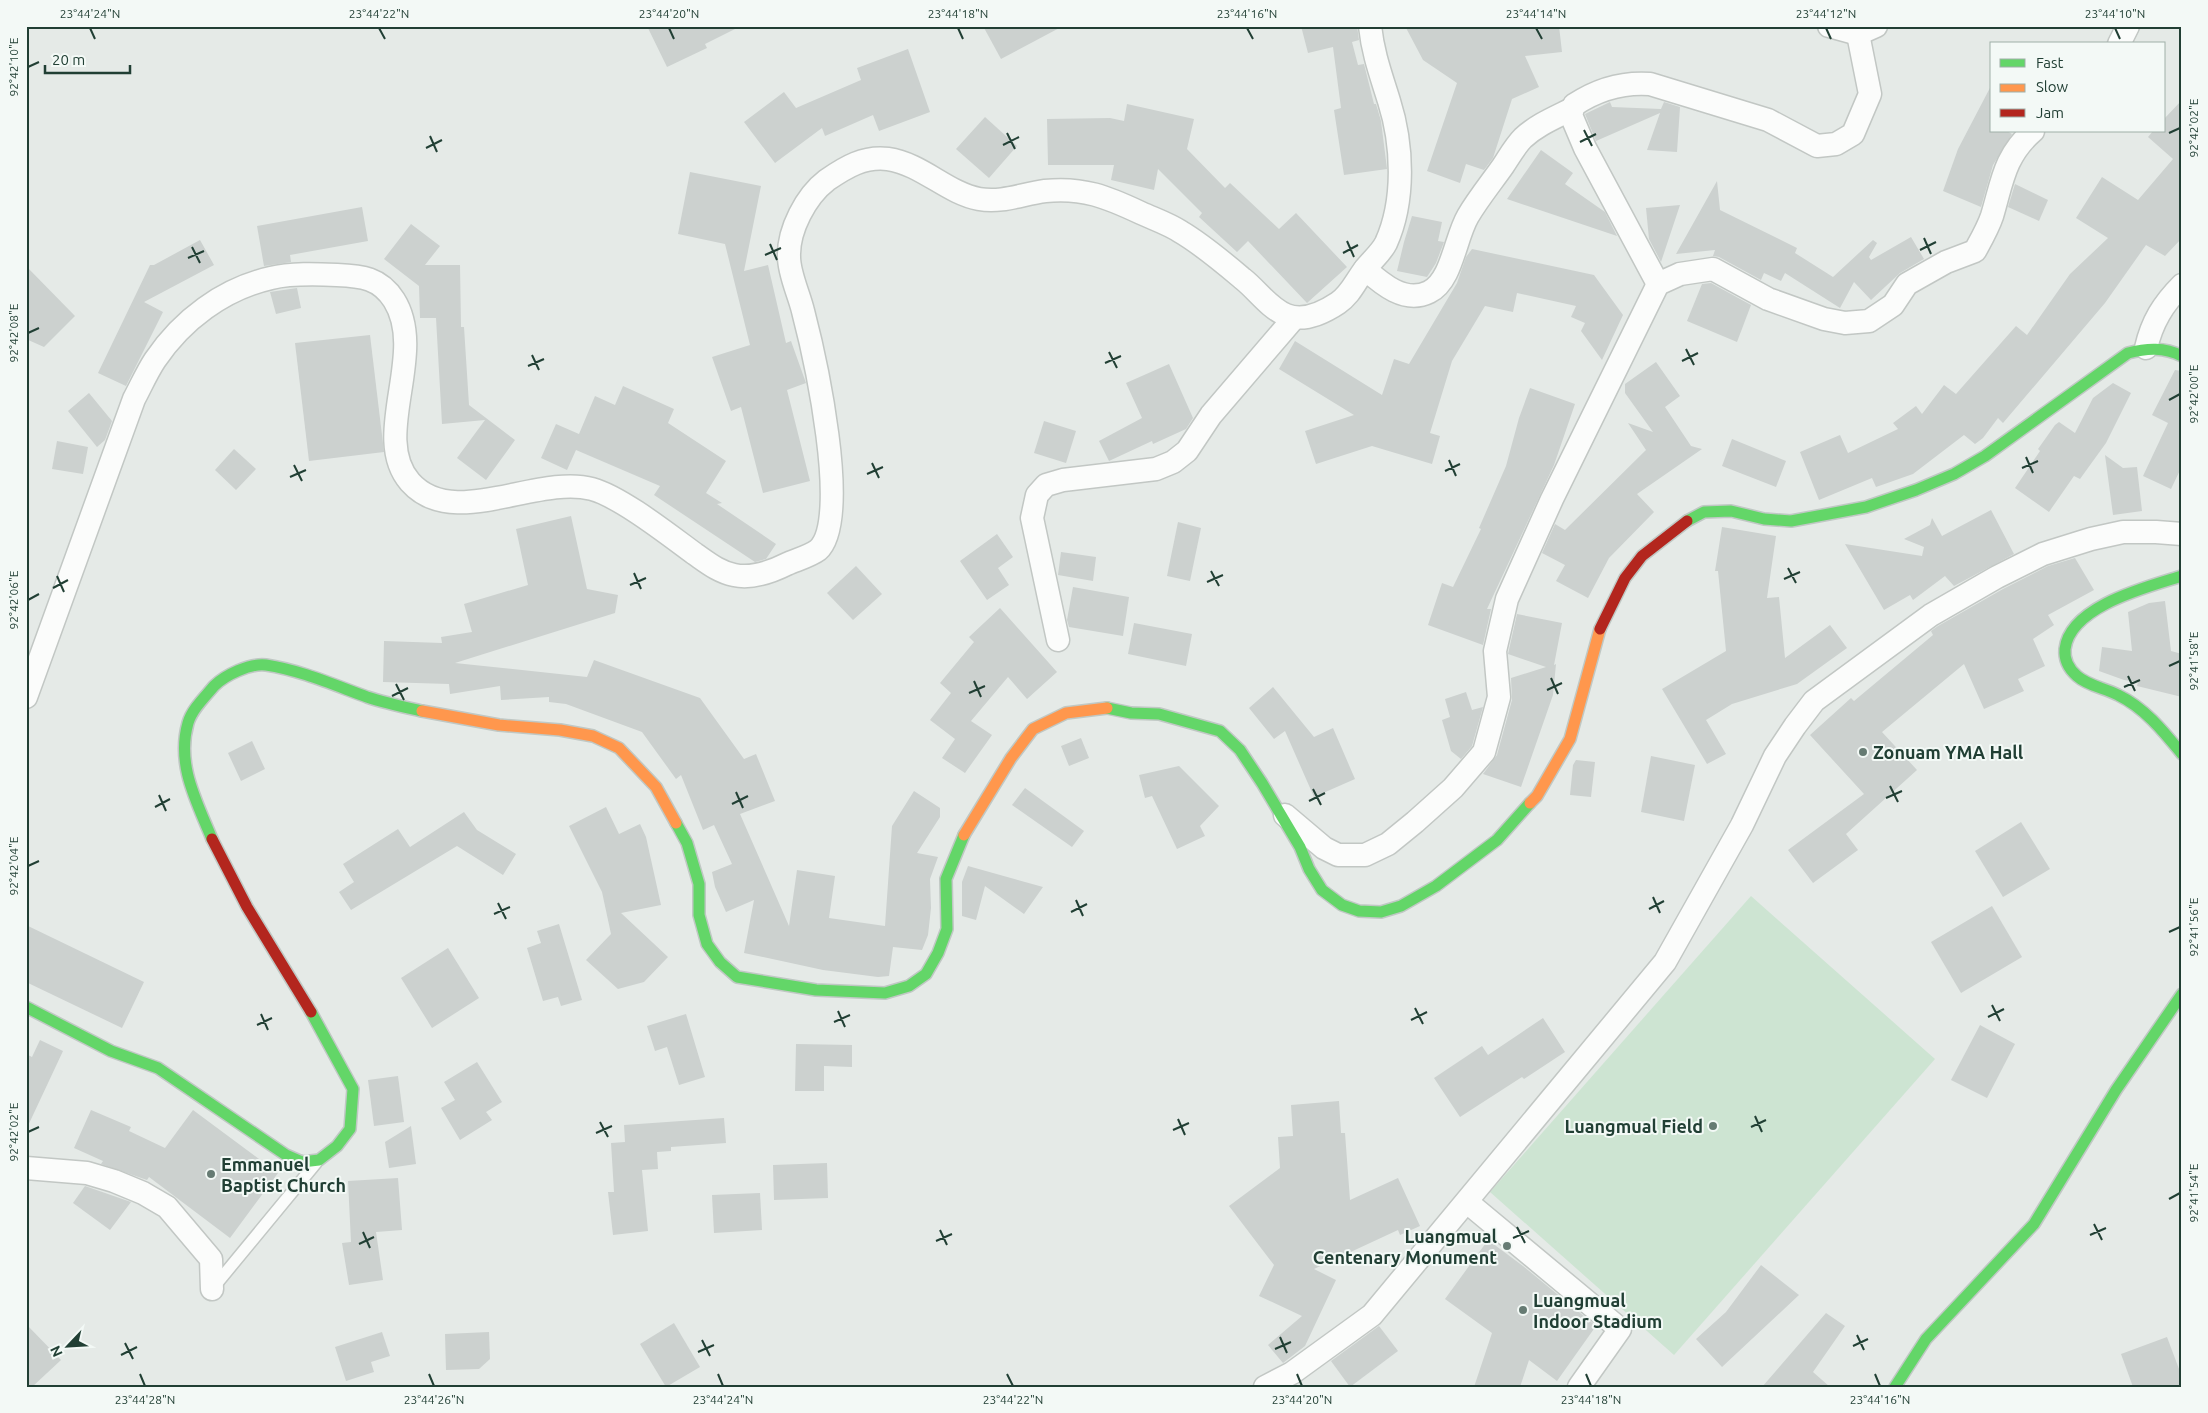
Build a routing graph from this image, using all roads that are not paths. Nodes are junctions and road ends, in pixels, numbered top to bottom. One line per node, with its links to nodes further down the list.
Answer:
1 (1370, 26): 8 (street)
2 (1829, 26): 4 (street)
3 (2128, 26): 5 (street)
4 (1867, 30): 6 (street)
5 (2119, 42)
6 (1572, 109): 8 (street); 9 (street)
7 (2032, 132): 9 (street)
8 (1365, 269): 11 (street)
9 (1658, 284): 19 (street)
10 (2182, 285): 12 (street)
11 (1294, 318): 16 (street); 17 (street)
12 (2146, 348): 13 (street); 19 (street)
13 (2182, 356)
14 (2182, 534): 24 (street)
15 (2182, 576): 18 (street)
16 (1058, 640)
17 (26, 697)
18 (2182, 754)
19 (1278, 809): 22 (street)
20 (2182, 994): 28 (street)
21 (26, 1007): 22 (street)
22 (319, 1160): 25 (lane)
23 (26, 1168): 25 (street)
24 (1467, 1202): 26 (street); 27 (street)
25 (212, 1289)
26 (1265, 1387)
27 (1580, 1387)
28 (1895, 1387)

